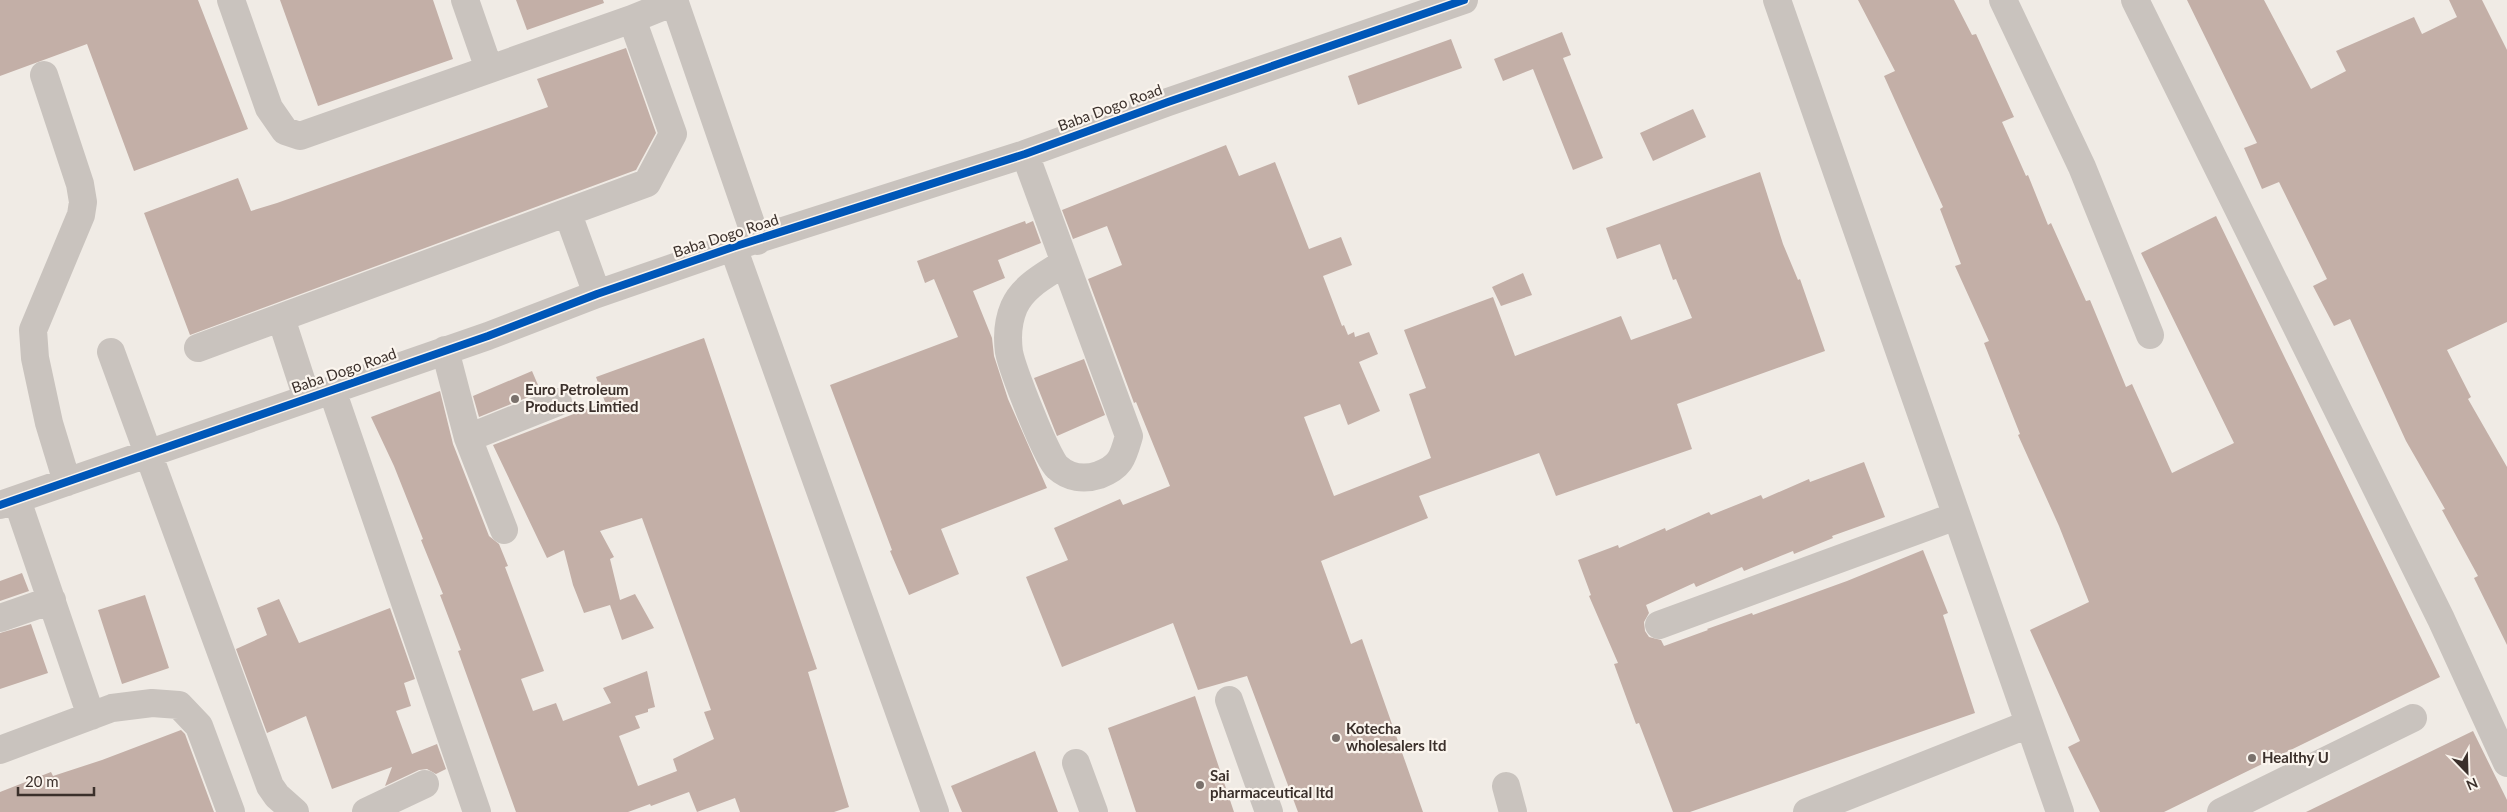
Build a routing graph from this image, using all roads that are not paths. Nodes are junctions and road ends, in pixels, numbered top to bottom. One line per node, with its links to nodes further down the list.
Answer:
1 (232, 0): 9 (street)
2 (466, 0): 9 (street)
3 (1464, 0): 11 (street, Baba Dogo Road)
4 (1777, 0): 27 (street)
5 (2003, 0): 17 (street)
6 (2135, 0): 37 (street)
7 (674, 1): 8 (street); 13 (street)
8 (632, 19): 9 (street); 12 (street)
9 (490, 70)
10 (44, 75): 25 (street)
11 (1024, 154): 13 (street, Baba Dogo Road); 14 (street)
12 (568, 214): 15 (street); 16 (street)
13 (745, 244): 15 (street, Baba Dogo Road); 44 (street)
14 (1064, 263): 14 (street)
15 (597, 294): 19 (street, Baba Dogo Road)
16 (281, 318): 18 (street); 21 (street)
17 (2150, 336)
18 (198, 348)
19 (445, 350): 21 (street, Baba Dogo Road); 23 (street)
20 (110, 352): 24 (street)
21 (319, 394): 24 (street, Baba Dogo Road); 43 (street)
22 (558, 402): 23 (street)
23 (468, 438): 28 (street)
24 (149, 453): 25 (street, Baba Dogo Road); 41 (street)
25 (67, 482): 26 (street, Baba Dogo Road)
26 (9, 502): 29 (street)
27 (1956, 516): 31 (street); 35 (street)
28 (504, 530)
29 (52, 600): 30 (street); 33 (street)
30 (0, 618)
31 (1659, 625)
32 (1229, 700): 46 (street)
33 (91, 716): 36 (street); 40 (street)
34 (2413, 718): 49 (street)
35 (2029, 724): 47 (street); 48 (street)
36 (0, 750)
37 (2507, 762)
38 (1076, 763): 45 (street)
39 (425, 784): 42 (street)
40 (231, 812)
41 (296, 812)
42 (366, 812)
43 (477, 812)
44 (935, 812)
45 (1094, 812)
46 (1269, 812)
47 (1807, 812)
48 (2060, 812)
49 (2221, 812)

